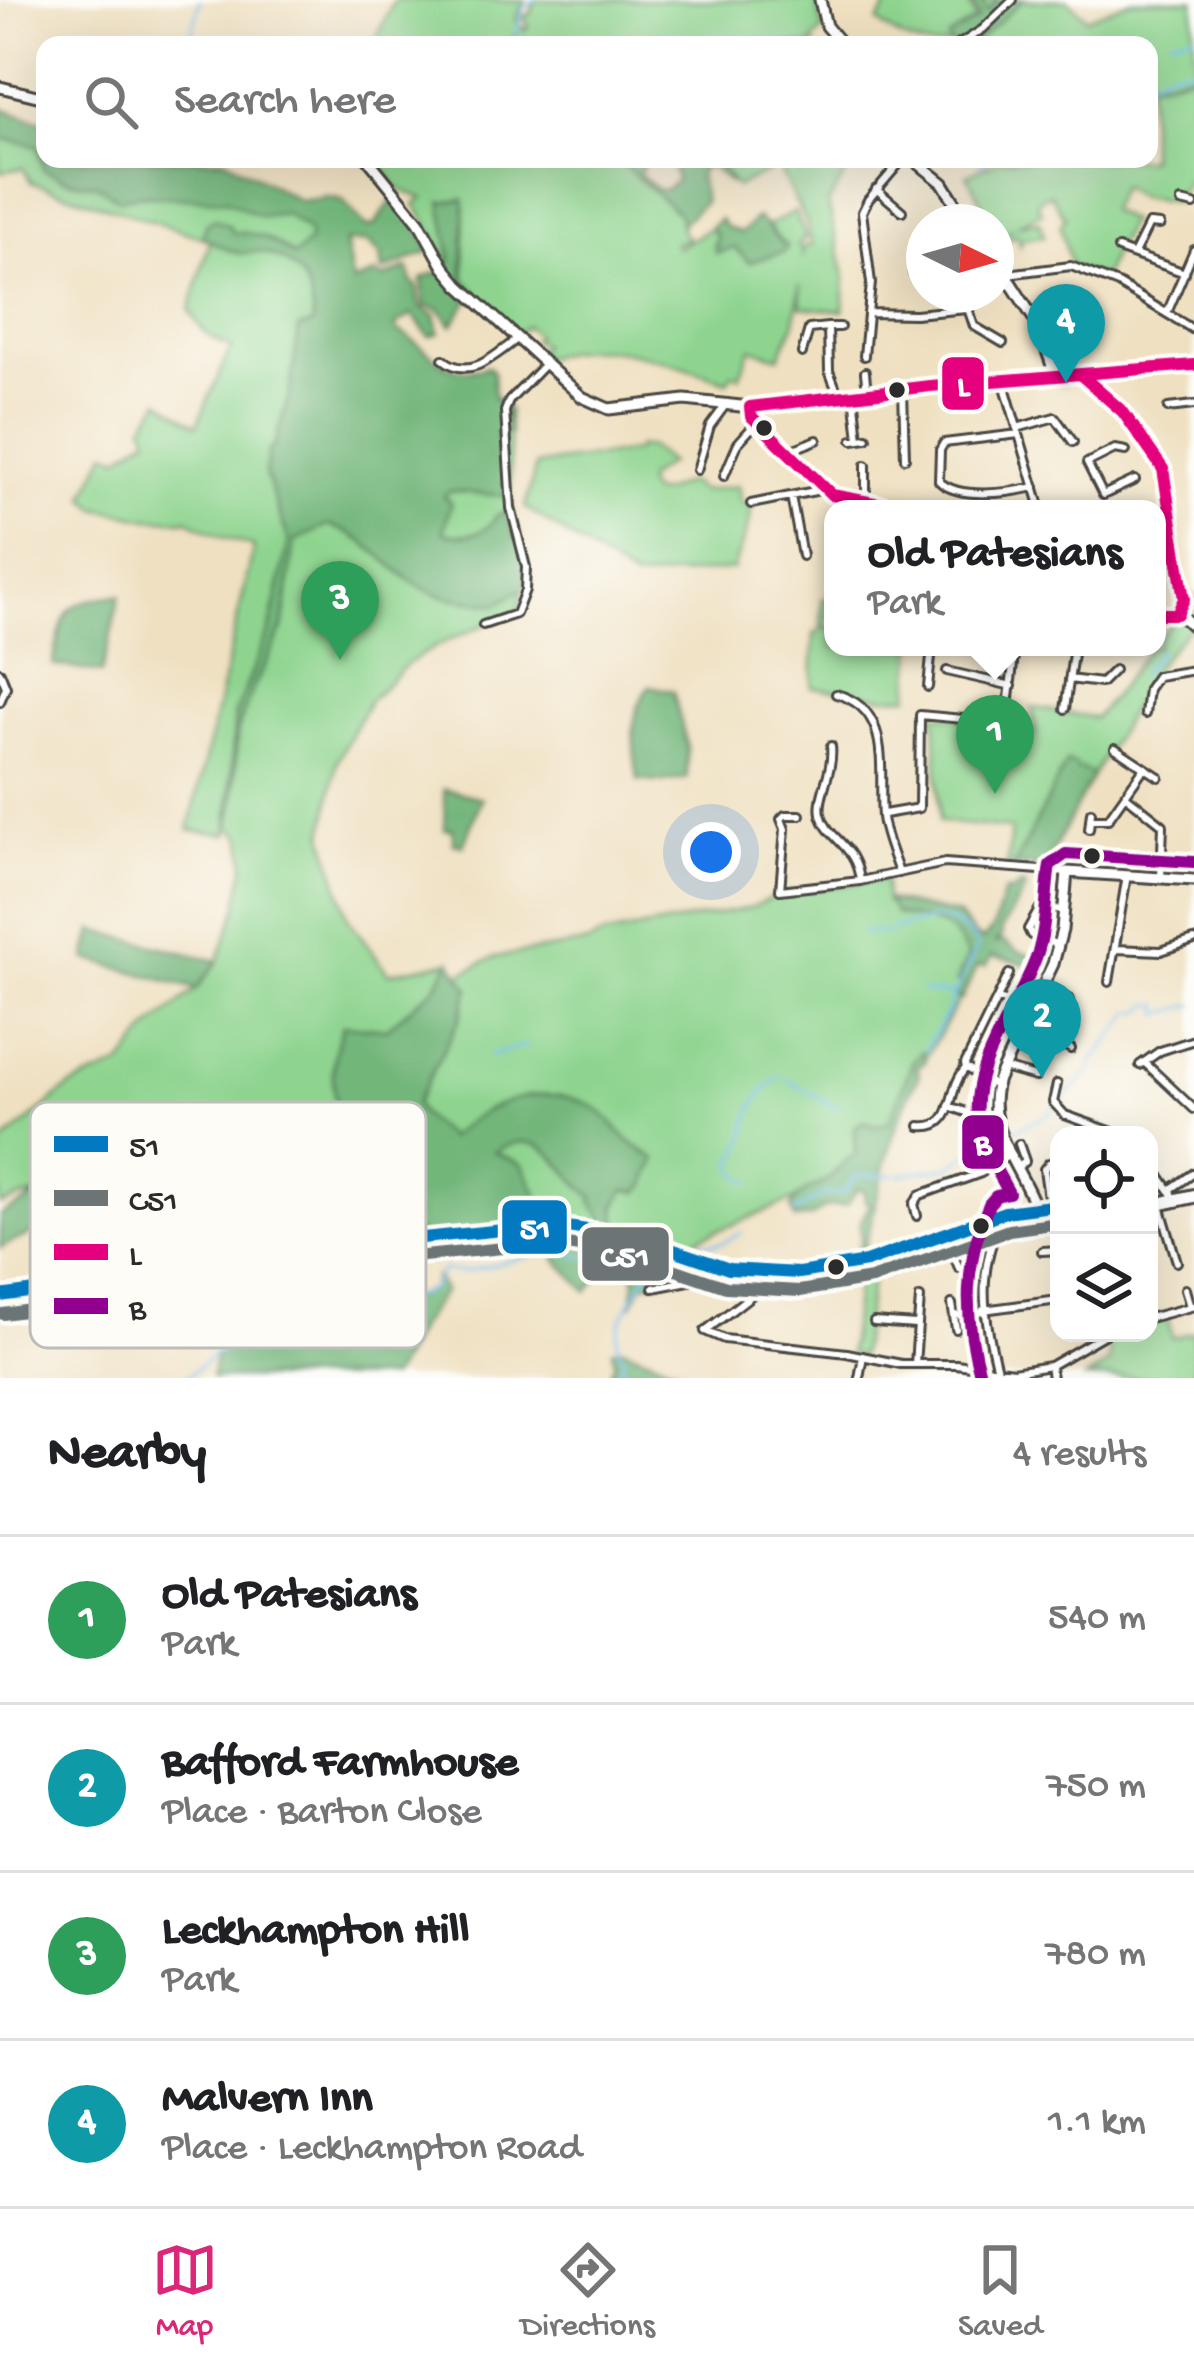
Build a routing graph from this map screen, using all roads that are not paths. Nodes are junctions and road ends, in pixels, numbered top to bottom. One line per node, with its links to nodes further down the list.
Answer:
1 (820, 0): 3 (street)
2 (1013, 0): 4 (street)
3 (834, 36)
4 (971, 36)
5 (1, 88): 6 (street)
6 (36, 96)
7 (375, 168): 29 (street)
8 (895, 168): 10 (street)
9 (925, 168): 12 (street)
10 (876, 189): 14 (street); 24 (street)
11 (1181, 202): 13 (street)
12 (956, 204)
13 (1194, 205)
14 (902, 211)
15 (1160, 225): 18 (street)
16 (1118, 249): 18 (street)
17 (1194, 250): 20 (street)
18 (1134, 254): 20 (street)
19 (1014, 273): 25 (street)
20 (1185, 273): 25 (street)
21 (1014, 285): 37 (street)
22 (936, 312): 24 (street)
23 (969, 312): 30 (street)
24 (868, 313): 32 (street)
25 (1166, 314): 28 (street)
26 (828, 327): 27 (street); 31 (street); 43 (street)
27 (840, 327)
28 (1194, 330)
29 (518, 339): 33 (street); 34 (street)
30 (1003, 343)
31 (802, 353)
32 (864, 356)
33 (443, 359)
34 (545, 364): 44 (street); 68 (street)
35 (1194, 364): 38 (street)
36 (865, 372): 41 (street)
37 (1055, 374): 38 (street); 39 (street)
38 (1082, 376): 67 (street)
39 (1003, 380): 40 (street); 48 (street)
40 (903, 390): 41 (street); 54 (street)
41 (867, 393): 42 (street)
42 (854, 394): 43 (street); 49 (street)
43 (839, 396): 47 (street)
44 (730, 404): 47 (street); 56 (street)
45 (1194, 405): 46 (street)
46 (1168, 408)
47 (753, 415): 52 (street); 57 (street)
48 (1018, 431): 51 (street); 59 (street); 59 (street)
49 (860, 439)
50 (817, 440): 52 (street)
51 (1072, 442)
52 (789, 451): 60 (street)
53 (1126, 451): 58 (street)
54 (905, 458)
55 (866, 465): 63 (street)
56 (697, 470)
57 (724, 476)
58 (1135, 480)
59 (1034, 487): 64 (street)
60 (825, 489): 61 (street); 62 (street)
61 (791, 496): 65 (street); 66 (street)
62 (845, 500)
63 (867, 500)
64 (1038, 500)
65 (751, 504)
66 (802, 556)
67 (1186, 620)
68 (482, 625)
69 (931, 656): 78 (street)
70 (1013, 656): 77 (street)
71 (1073, 656): 76 (street)
72 (1114, 670): 76 (street)
73 (1194, 670): 82 (street)
74 (947, 671): 77 (street)
75 (0, 672): 80 (street)
76 (1069, 680): 81 (street)
77 (1012, 686): 88 (street)
78 (928, 687)
79 (836, 694): 88 (street)
80 (0, 702)
81 (1065, 709)
82 (1145, 714)
83 (831, 746): 95 (street)
84 (1115, 748): 85 (street)
85 (1144, 768): 86 (street); 87 (street)
86 (1159, 777)
87 (1125, 795): 90 (street); 94 (street)
88 (884, 814): 92 (street)
89 (800, 815): 95 (street)
90 (1090, 820)
91 (1067, 872): 92 (street); 93 (street); 97 (street)
92 (899, 873): 95 (street)
93 (1127, 875): 94 (street); 100 (street)
94 (1162, 878): 96 (street)
95 (860, 880)
96 (1194, 880)
97 (1064, 910): 99 (street); 99 (street)
98 (1194, 940): 100 (street)
99 (1059, 945): 103 (street)
100 (1114, 949): 102 (street)
101 (1009, 974): 104 (street)
102 (1109, 982)
103 (1040, 995): 105 (street); 106 (street)
104 (997, 999): 106 (street); 110 (street)
105 (1069, 999)
106 (1034, 1008): 107 (street)
107 (1021, 1032): 109 (street); 111 (street)
108 (1194, 1040): 116 (street)
109 (1071, 1049)
110 (966, 1068): 114 (street); 115 (street)
111 (1003, 1068): 112 (street); 114 (street)
112 (1036, 1077)
113 (1057, 1084): 119 (street)
114 (995, 1086): 120 (street)
115 (949, 1106): 117 (street); 118 (street)
116 (1194, 1107)
117 (966, 1112)
118 (920, 1126)
119 (1100, 1126)
120 (1015, 1149): 125 (street); 127 (street)
121 (1049, 1163): 125 (street)
122 (1194, 1173): 124 (street)
123 (1194, 1196): 124 (main road)
124 (1163, 1199): 134 (street)
125 (1048, 1205): 126 (main road)
126 (1005, 1212): 128 (main road); 129 (street)
127 (917, 1216)
128 (980, 1220): 129 (street); 130 (main road)
129 (995, 1232): 146 (street)
130 (945, 1235): 136 (street); 137 (main road)
131 (426, 1237): 135 (main road)
132 (1042, 1251): 133 (street)
133 (1050, 1251)
134 (1177, 1262)
135 (717, 1264): 137 (main road); 138 (street)
136 (959, 1268)
137 (790, 1274): 150 (street)
138 (653, 1288)
139 (1185, 1289): 145 (street)
140 (30, 1292): 141 (main road)
141 (0, 1296)
142 (920, 1298): 151 (street)
143 (1050, 1301): 146 (street)
144 (952, 1304): 147 (street)
145 (1192, 1307): 148 (street)
146 (983, 1311): 147 (street); 159 (street)
147 (954, 1316): 152 (street)
148 (1158, 1316)
149 (874, 1322): 151 (street)
150 (716, 1323): 153 (street); 153 (street)
151 (916, 1325): 156 (street)
152 (956, 1329)
153 (724, 1339): 155 (street)
154 (1091, 1342): 158 (street)
155 (863, 1356): 156 (street); 162 (street)
156 (915, 1364): 157 (street)
157 (948, 1364): 159 (street); 163 (street)
158 (1050, 1366): 161 (street); 164 (street)
159 (997, 1370): 160 (street)
160 (1007, 1375): 161 (street)
161 (1024, 1375)
162 (859, 1378)
163 (946, 1378)
164 (1052, 1378)

